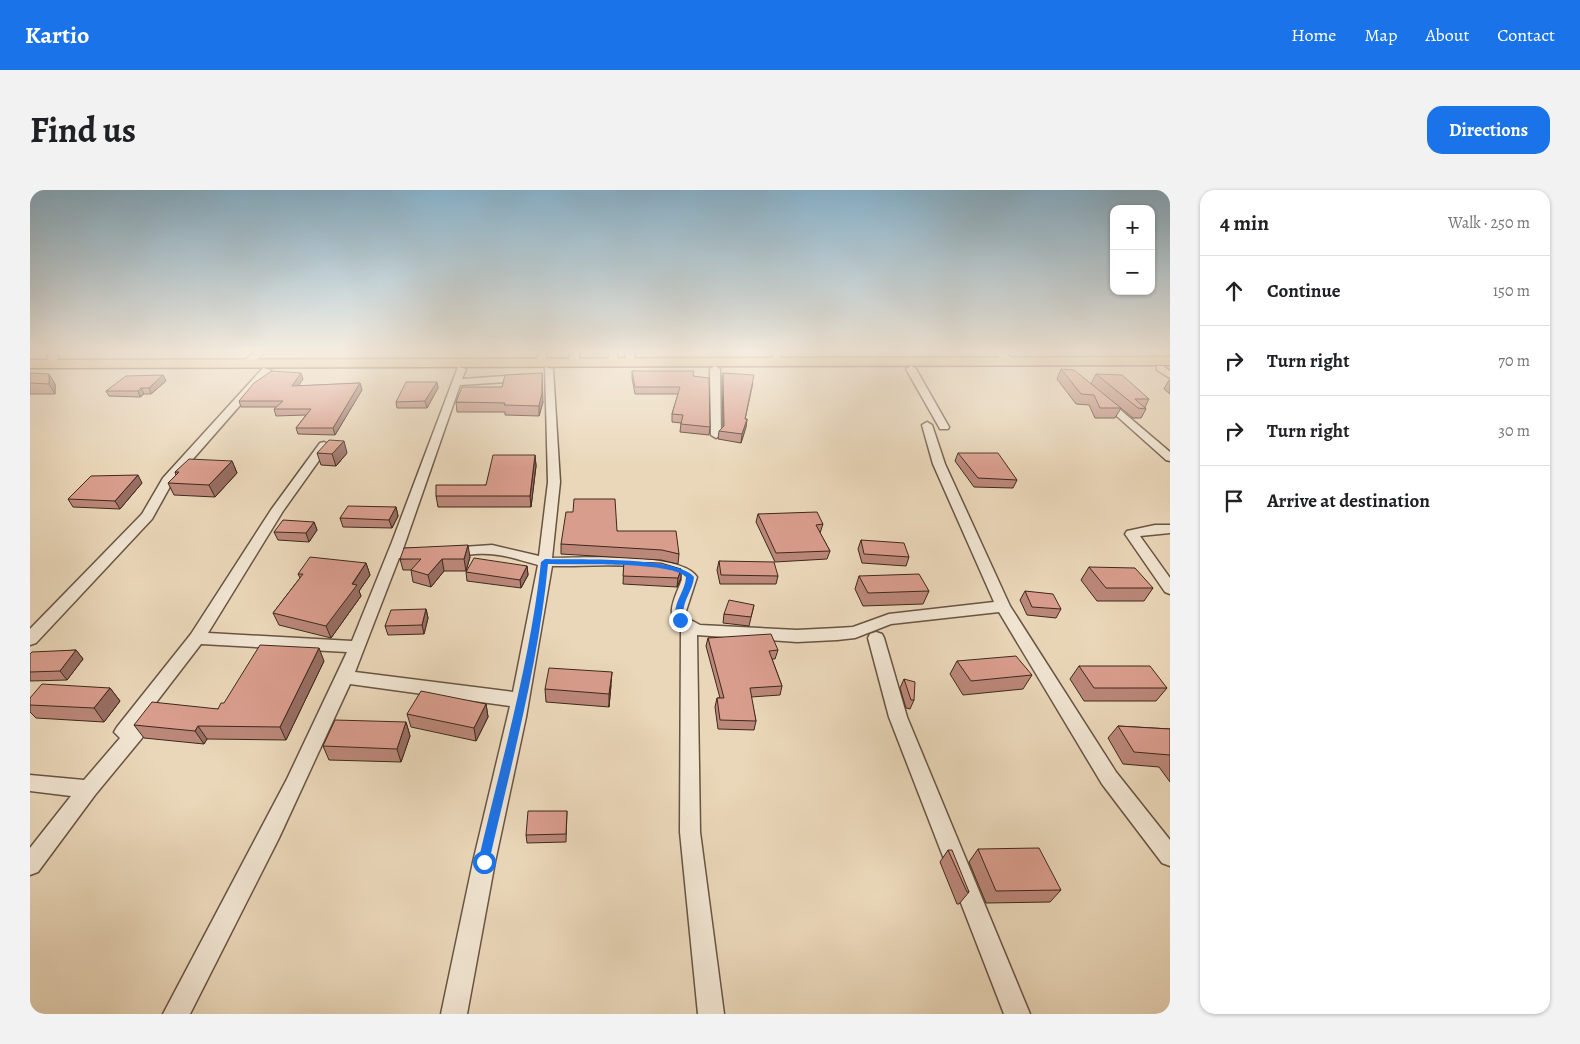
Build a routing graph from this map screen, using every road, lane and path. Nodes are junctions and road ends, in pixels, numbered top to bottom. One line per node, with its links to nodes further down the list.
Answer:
1 (248, 390): 20 (street)
2 (453, 390): 13 (street)
3 (543, 390): 14 (street)
4 (715, 390): 9 (street)
5 (923, 390): 8 (street)
6 (1096, 393): 11 (street)
7 (927, 426): 16 (street)
8 (944, 427)
9 (716, 435)
10 (324, 445): 18 (street)
11 (1170, 458)
12 (1170, 529): 15 (street)
13 (395, 554): 14 (street); 21 (street)
14 (545, 562): 17 (street); 23 (street)
15 (1170, 589)
16 (1003, 606): 17 (street); 26 (street)
17 (690, 626): 30 (street)
18 (197, 638): 21 (street); 25 (street)
19 (876, 638): 31 (street)
20 (30, 639)
21 (357, 647): 22 (street)
22 (343, 677): 23 (street); 28 (street)
23 (520, 700): 29 (street)
24 (30, 783): 25 (street)
25 (88, 789): 27 (street)
26 (1170, 856)
27 (30, 865)
28 (176, 1014)
29 (454, 1014)
30 (711, 1014)
31 (1017, 1014)

